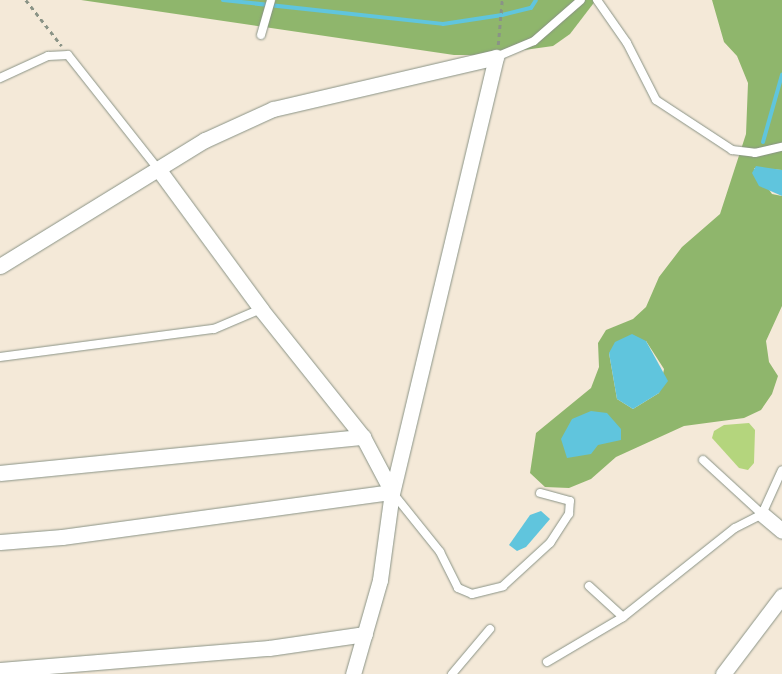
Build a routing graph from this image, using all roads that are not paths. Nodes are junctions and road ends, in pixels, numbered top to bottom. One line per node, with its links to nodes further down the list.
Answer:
1 (271, 0): 4 (lane)
2 (581, 0): 5 (lane)
3 (597, 0): 7 (lane)
4 (261, 35)
5 (496, 57): 8 (street); 16 (street)
6 (0, 78): 8 (lane)
7 (782, 146)
8 (158, 169): 9 (street); 10 (street)
9 (0, 266)
10 (261, 309): 11 (lane); 12 (street)
11 (0, 357)
12 (363, 437): 15 (street); 16 (street)
13 (703, 460): 18 (lane)
14 (782, 470): 18 (lane)
15 (0, 473)
16 (392, 492): 17 (lane); 20 (street); 25 (street)
17 (540, 493)
18 (762, 514): 19 (street); 23 (lane)
19 (782, 531)
20 (0, 542)
21 (589, 586): 23 (lane)
22 (782, 596): 30 (street)
23 (623, 618): 26 (lane)
24 (490, 629): 29 (lane)
25 (365, 634): 27 (street); 28 (street)
26 (547, 662)
27 (0, 670)
28 (353, 674)
29 (452, 674)
30 (723, 674)

